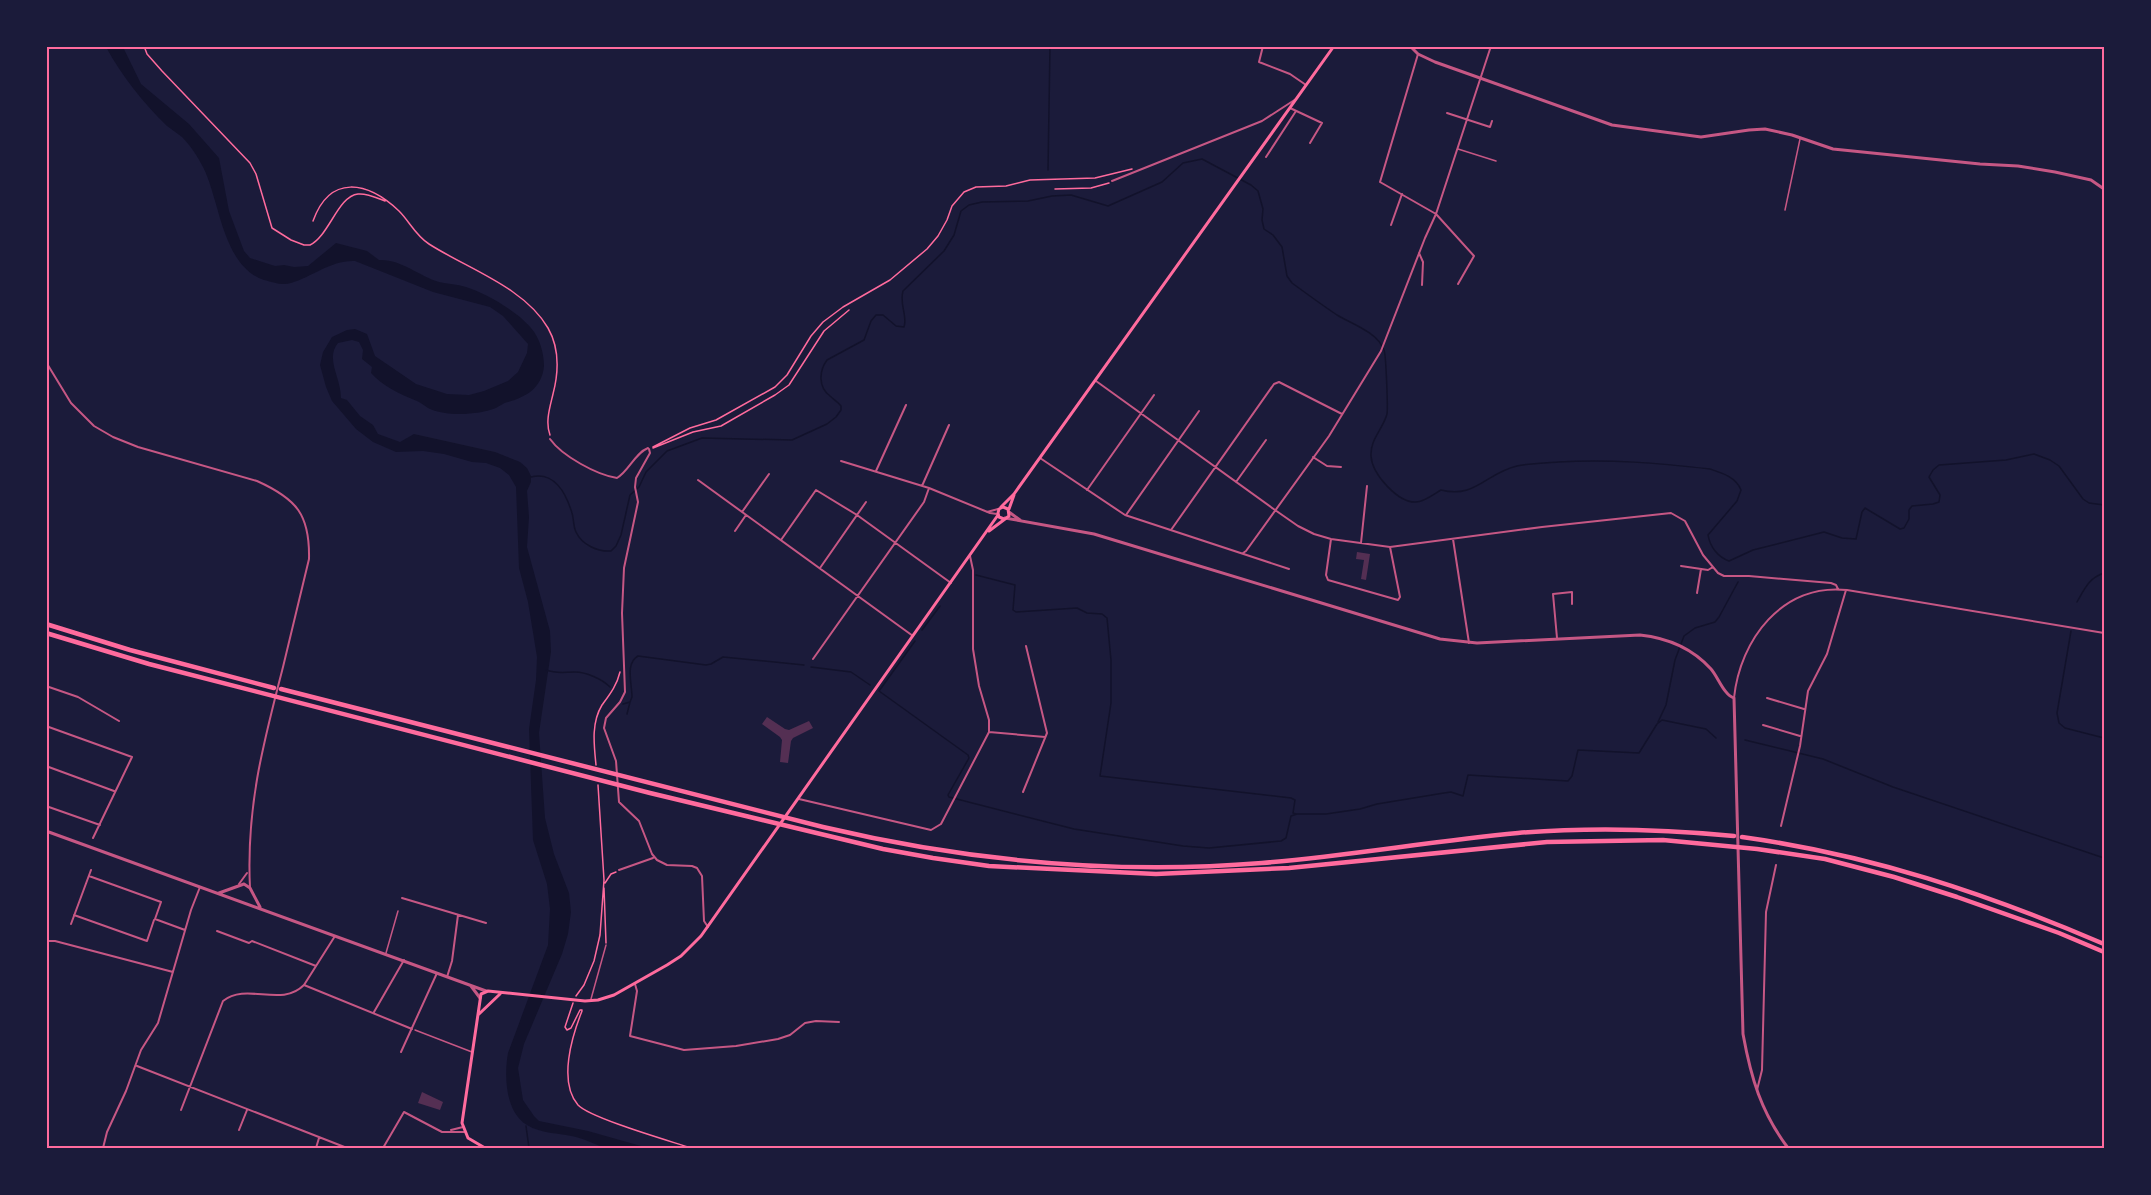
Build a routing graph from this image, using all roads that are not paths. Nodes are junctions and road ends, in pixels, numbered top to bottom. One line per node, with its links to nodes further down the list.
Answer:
1 (1263, 46): 7 (street)
2 (1334, 46): 7 (main road)
3 (1410, 46): 5 (street)
4 (1491, 46): 6 (street)
5 (1418, 54): 6 (street); 21 (street)
6 (1482, 77): 12 (street); 14 (street)
7 (1306, 86): 8 (main road)
8 (1298, 97): 9 (main road); 19 (street)
9 (1290, 108): 10 (street); 29 (main road)
10 (1296, 111): 15 (street); 17 (street)
11 (1447, 113): 12 (street)
12 (1468, 120): 13 (street); 16 (street)
13 (1492, 121)
14 (1800, 139): 20 (street); 22 (lane)
15 (1310, 143)
16 (1458, 149): 18 (lane); 23 (street)
17 (1266, 157)
18 (1496, 161)
19 (1113, 181)
20 (2104, 189)
21 (1402, 194): 23 (street); 24 (street)
22 (1785, 210)
23 (1436, 214): 25 (street); 26 (street)
24 (1391, 225)
25 (1419, 253): 27 (street); 34 (street)
26 (1458, 284)
27 (1422, 285)
28 (46, 362): 121 (street)
29 (1096, 381): 33 (street); 40 (main road)
30 (1154, 395): 33 (street)
31 (906, 405): 44 (street)
32 (1198, 411): 38 (street)
33 (1141, 414): 38 (street); 51 (street)
34 (1342, 414): 39 (street); 43 (street)
35 (948, 425): 48 (street)
36 (550, 439): 118 (street)
37 (1266, 440): 47 (street)
38 (1178, 441): 43 (street); 62 (street)
39 (1313, 457): 42 (street); 55 (street)
40 (1040, 458): 51 (street); 52 (main road)
41 (841, 461): 44 (street)
42 (1341, 467)
43 (1215, 468): 47 (street); 65 (street)
44 (876, 472): 48 (street)
45 (769, 474): 57 (street)
46 (698, 480): 57 (street)
47 (1236, 482): 55 (street)
48 (922, 486): 50 (street)
49 (1367, 486): 72 (street)
50 (928, 488): 58 (street); 71 (street)
51 (1087, 490): 62 (street)
52 (1014, 494): 54 (main road); 56 (main road)
53 (866, 502): 60 (street)
54 (1000, 508): 56 (main road); 58 (street); 61 (main road)
55 (1275, 510): 68 (street); 74 (street)
56 (1009, 511): 63 (main road); 64 (street)
57 (742, 512): 59 (street)
58 (987, 512): 61 (street)
59 (746, 515): 66 (street); 70 (street)
60 (857, 515): 70 (street); 71 (street); 78 (street)
61 (998, 515): 63 (main road); 67 (main road)
62 (1125, 515): 65 (street)
63 (1004, 519): 64 (street); 67 (main road)
64 (1021, 521): 92 (street)
65 (1171, 530): 74 (street)
66 (735, 531)
67 (984, 537): 75 (main road)
68 (1331, 539): 72 (street); 73 (street)
69 (1454, 539): 73 (street); 77 (street); 92 (street)
70 (781, 540): 78 (street)
71 (895, 543): 81 (street); 85 (street)
72 (1361, 543): 73 (street)
73 (1390, 547)
74 (1243, 553): 79 (street)
75 (970, 556): 81 (main road); 104 (street)
76 (1681, 566): 80 (street)
77 (1713, 567): 80 (street); 82 (street)
78 (820, 568): 85 (street)
79 (1289, 568)
80 (1701, 569): 84 (street)
81 (951, 583): 90 (main road)
82 (1838, 589): 83 (street); 98 (street)
83 (1846, 590): 89 (street); 100 (street)
84 (1697, 593)
85 (858, 596): 90 (street); 94 (street)
86 (1572, 604): 91 (street)
87 (46, 624): 96 (highway)
88 (46, 633): 146 (highway)
89 (2104, 633)
90 (913, 636): 110 (main road)
91 (1557, 638): 92 (street); 98 (street)
92 (1469, 643)
93 (1026, 646): 106 (street)
94 (813, 659)
95 (46, 686): 101 (street)
96 (274, 687)
97 (281, 689): 115 (highway)
98 (1734, 698): 170 (street)
99 (1767, 698): 100 (street)
100 (1804, 709): 105 (street)
101 (119, 721)
102 (1763, 725): 105 (street)
103 (46, 726): 108 (street)
104 (989, 732): 106 (street); 110 (street)
105 (1801, 736): 113 (street)
106 (1045, 737): 109 (street)
107 (46, 766): 108 (street)
108 (116, 791): 112 (street)
109 (1023, 792)
110 (799, 799): 139 (main road)
111 (46, 806): 112 (street)
112 (100, 825): 117 (street)
113 (1781, 826)
114 (46, 831): 125 (street)
115 (1734, 836)
116 (1742, 837): 144 (highway)
117 (93, 838)
118 (654, 857): 122 (street); 139 (street)
119 (1776, 865): 170 (street)
120 (91, 870): 123 (street)
121 (248, 870): 124 (street); 128 (street)
122 (619, 870)
123 (88, 876): 134 (street); 136 (street)
124 (239, 885): 126 (street); 128 (street)
125 (200, 887): 127 (street); 140 (street)
126 (235, 888): 127 (street); 130 (street)
127 (217, 893): 130 (street)
128 (250, 894): 131 (street); 132 (street)
129 (402, 898): 135 (street)
130 (237, 900): 131 (street)
131 (242, 902): 132 (street)
132 (262, 909): 142 (street)
133 (398, 911): 147 (lane)
134 (74, 915): 136 (street); 138 (street)
135 (458, 915): 137 (street); 152 (street)
136 (155, 919): 140 (street)
137 (486, 923)
138 (71, 924)
139 (708, 927): 153 (main road)
140 (185, 930): 150 (street)
141 (217, 931): 149 (street)
142 (335, 936): 147 (street); 149 (street)
143 (46, 941): 150 (street)
144 (2104, 944)
145 (606, 945): 160 (lane)
146 (2104, 952)
147 (386, 954): 148 (street)
148 (404, 960): 151 (street); 162 (street)
149 (316, 966): 154 (street)
150 (173, 972): 168 (street)
151 (437, 973): 152 (street); 165 (street)
152 (447, 977): 155 (street)
153 (634, 983): 160 (main road); 164 (street)
154 (304, 985): 162 (street); 169 (street)
155 (470, 985): 156 (street); 158 (street)
156 (488, 991): 157 (main road); 158 (main road); 159 (main road)
157 (502, 993): 159 (main road); 160 (main road)
158 (480, 999): 161 (main road); 163 (main road)
159 (494, 1000): 161 (main road)
160 (587, 1001)
161 (489, 1005): 163 (main road)
162 (373, 1014): 165 (street)
163 (478, 1015): 167 (main road)
164 (839, 1022)
165 (414, 1030): 166 (street); 167 (lane)
166 (401, 1052)
167 (473, 1052): 173 (main road)
168 (136, 1066): 169 (street); 178 (street)
169 (190, 1088): 171 (street); 172 (street)
170 (1757, 1090): 183 (street)
171 (181, 1110)
172 (247, 1110): 174 (street); 177 (street)
173 (462, 1126): 175 (street); 176 (main road)
174 (239, 1130)
175 (449, 1131): 176 (street); 181 (street)
176 (464, 1132): 182 (main road)
177 (320, 1138): 179 (street); 180 (street)
178 (103, 1149)
179 (316, 1149)
180 (347, 1149)
181 (382, 1149)
182 (485, 1149)
183 (1788, 1149)

